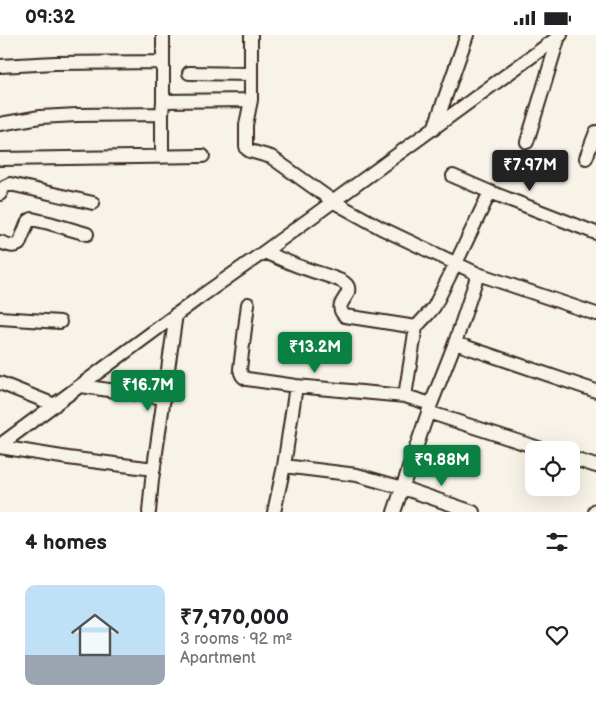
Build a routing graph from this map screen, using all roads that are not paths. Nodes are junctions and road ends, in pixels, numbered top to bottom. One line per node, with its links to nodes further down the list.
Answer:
1 (163, 35): 5 (street)
2 (251, 35): 8 (street)
3 (467, 35): 12 (street)
4 (560, 36): 12 (street); 14 (street)
5 (163, 62): 6 (street); 10 (street)
6 (0, 66)
7 (189, 73): 8 (street)
8 (251, 74): 9 (street)
9 (251, 100): 10 (street); 22 (street)
10 (162, 107): 11 (street); 16 (street)
11 (0, 124)
12 (434, 129): 22 (street)
13 (596, 132): 17 (street)
14 (527, 142)
15 (204, 156): 16 (street)
16 (162, 157): 18 (street)
17 (586, 158)
18 (0, 159)
19 (453, 176): 20 (street)
20 (490, 192): 24 (street); 28 (street)
21 (0, 194): 23 (street)
22 (334, 202): 27 (street); 28 (street)
23 (93, 203)
24 (596, 233)
25 (87, 234): 26 (street)
26 (0, 243)
27 (264, 252): 31 (street); 35 (street)
28 (456, 263): 29 (street); 35 (street)
29 (478, 274): 32 (street); 36 (street)
30 (248, 304): 39 (street)
31 (176, 314): 38 (street); 42 (street)
32 (596, 314)
33 (0, 320): 34 (street)
34 (60, 322)
35 (416, 327): 41 (street)
36 (455, 343): 40 (street); 44 (street)
37 (0, 383): 43 (street)
38 (81, 386): 42 (street); 43 (street)
39 (296, 386): 41 (street); 48 (street)
40 (596, 391)
41 (405, 396): 44 (street)
42 (165, 398): 50 (street)
43 (55, 405): 46 (street)
44 (430, 408): 45 (street); 51 (street)
45 (525, 443)
46 (0, 446): 50 (street)
47 (580, 461): 49 (street)
48 (284, 466): 51 (street); 53 (street)
49 (596, 467)
50 (154, 469): 52 (street)
51 (403, 488): 54 (street); 55 (street)
52 (149, 512)
53 (274, 512)
54 (394, 512)
55 (473, 512)

